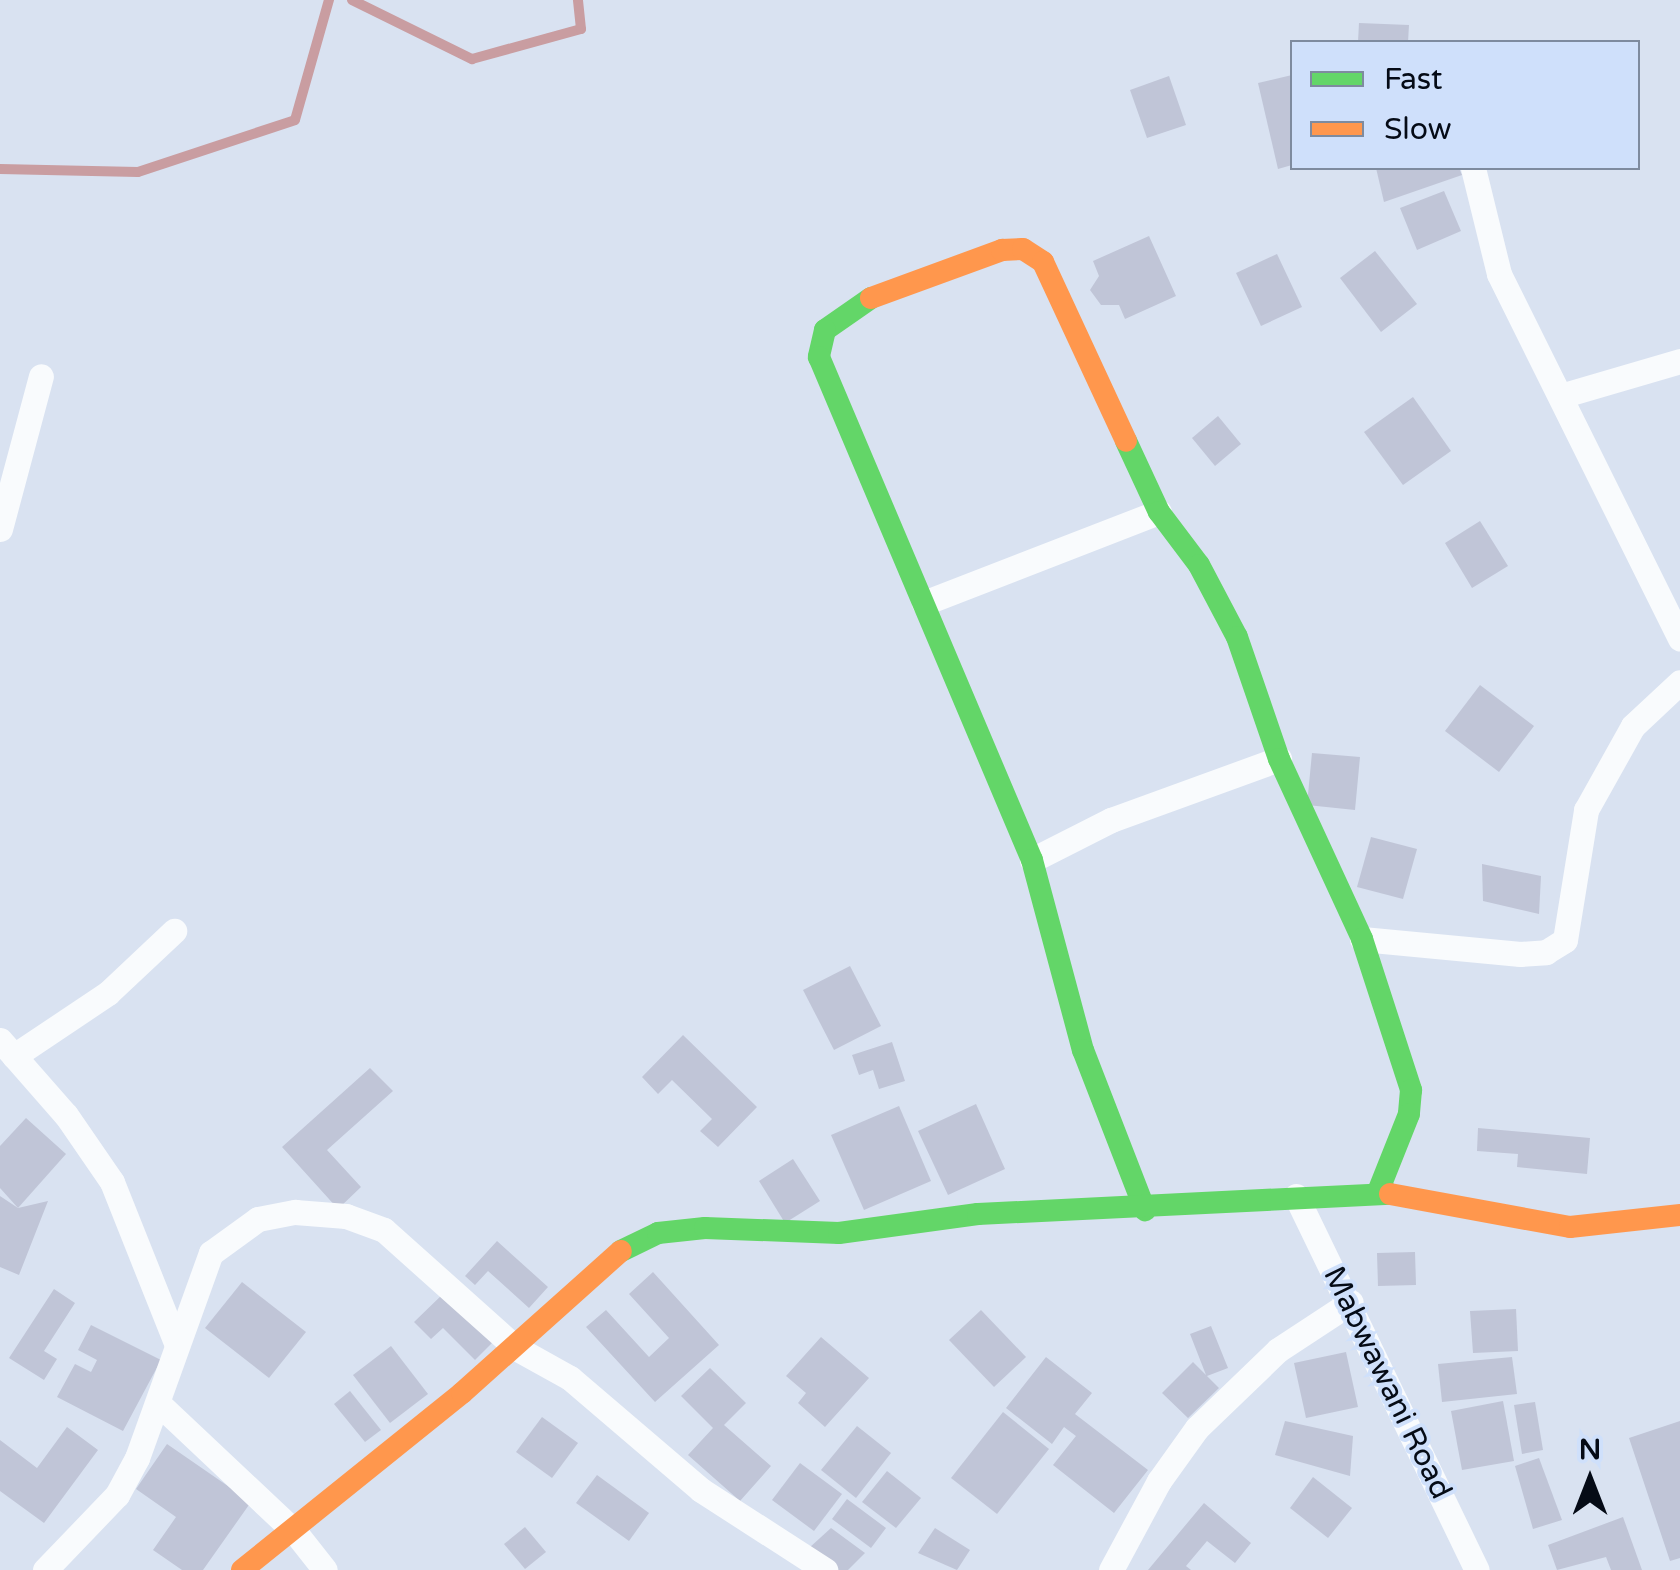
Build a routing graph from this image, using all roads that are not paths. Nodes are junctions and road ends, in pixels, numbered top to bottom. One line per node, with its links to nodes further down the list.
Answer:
1 (1473, 170): 4 (street)
2 (1680, 362): 4 (street)
3 (41, 376): 6 (street)
4 (1564, 395): 8 (street)
5 (1159, 512): 7 (street); 7 (street); 10 (street)
6 (0, 530)
7 (924, 603): 11 (street)
8 (1680, 639)
9 (1680, 682): 13 (street)
10 (1279, 759): 11 (street); 13 (street)
11 (1032, 860): 17 (street)
12 (174, 931): 14 (street)
13 (1362, 939): 15 (street)
14 (7, 1048): 20 (street)
15 (1378, 1192): 16 (street); 18 (street)
16 (1296, 1196): 17 (street); 19 (street, Mabwawani Road)
17 (1145, 1210): 21 (street)
18 (1680, 1215)
19 (1350, 1302): 28 (street); 29 (street, Mabwawani Road)
20 (176, 1343): 21 (street); 22 (street)
21 (516, 1348): 23 (street); 27 (street)
22 (158, 1404): 23 (street); 24 (street)
23 (295, 1532): 25 (street); 26 (street)
24 (45, 1570)
25 (242, 1570)
26 (325, 1570)
27 (825, 1570)
28 (1111, 1570)
29 (1476, 1570)

